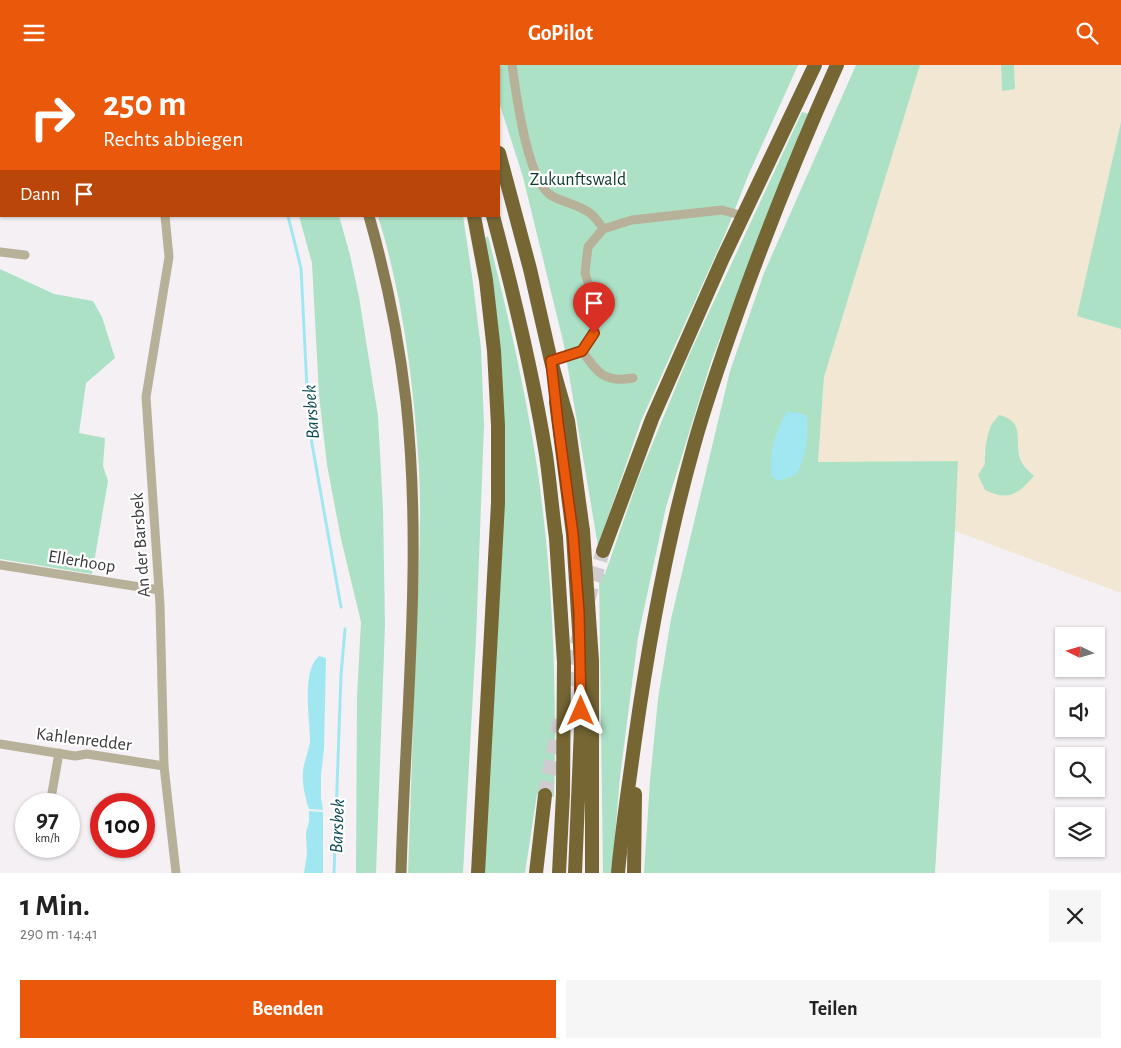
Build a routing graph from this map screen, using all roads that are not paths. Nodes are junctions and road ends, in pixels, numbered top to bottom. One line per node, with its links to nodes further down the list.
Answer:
1 (512, 65): 10 (street)
2 (815, 65): 5 (highway)
3 (838, 65): 20 (highway)
4 (500, 157): 14 (highway)
5 (743, 216): 10 (street); 17 (highway)
6 (165, 217): 19 (street, An der Barsbek)
7 (369, 217): 28 (main road)
8 (474, 217): 29 (highway)
9 (493, 217): 30 (highway, bridge)
10 (603, 229): 13 (street)
11 (0, 252): 12 (street)
12 (24, 255)
13 (582, 351): 14 (street); 15 (street)
14 (551, 361): 16 (highway)
15 (633, 378)
16 (578, 532): 31 (highway, bridge); 32 (highway, bridge)
17 (603, 551)
18 (0, 565): 19 (street, Ellerhoop)
19 (159, 590): 23 (street, An der Barsbek)
20 (635, 739): 33 (highway); 34 (highway)
21 (0, 743): 22 (street, Kahlenredder)
22 (59, 753): 23 (street, Kahlenredder); 24 (street)
23 (164, 766): 27 (street, An der Barsbek)
24 (52, 793)
25 (545, 795): 26 (highway)
26 (536, 869)
27 (176, 873)
28 (401, 873)
29 (478, 873)
30 (559, 873)
31 (575, 873)
32 (592, 873)
33 (618, 873)
34 (634, 873)

